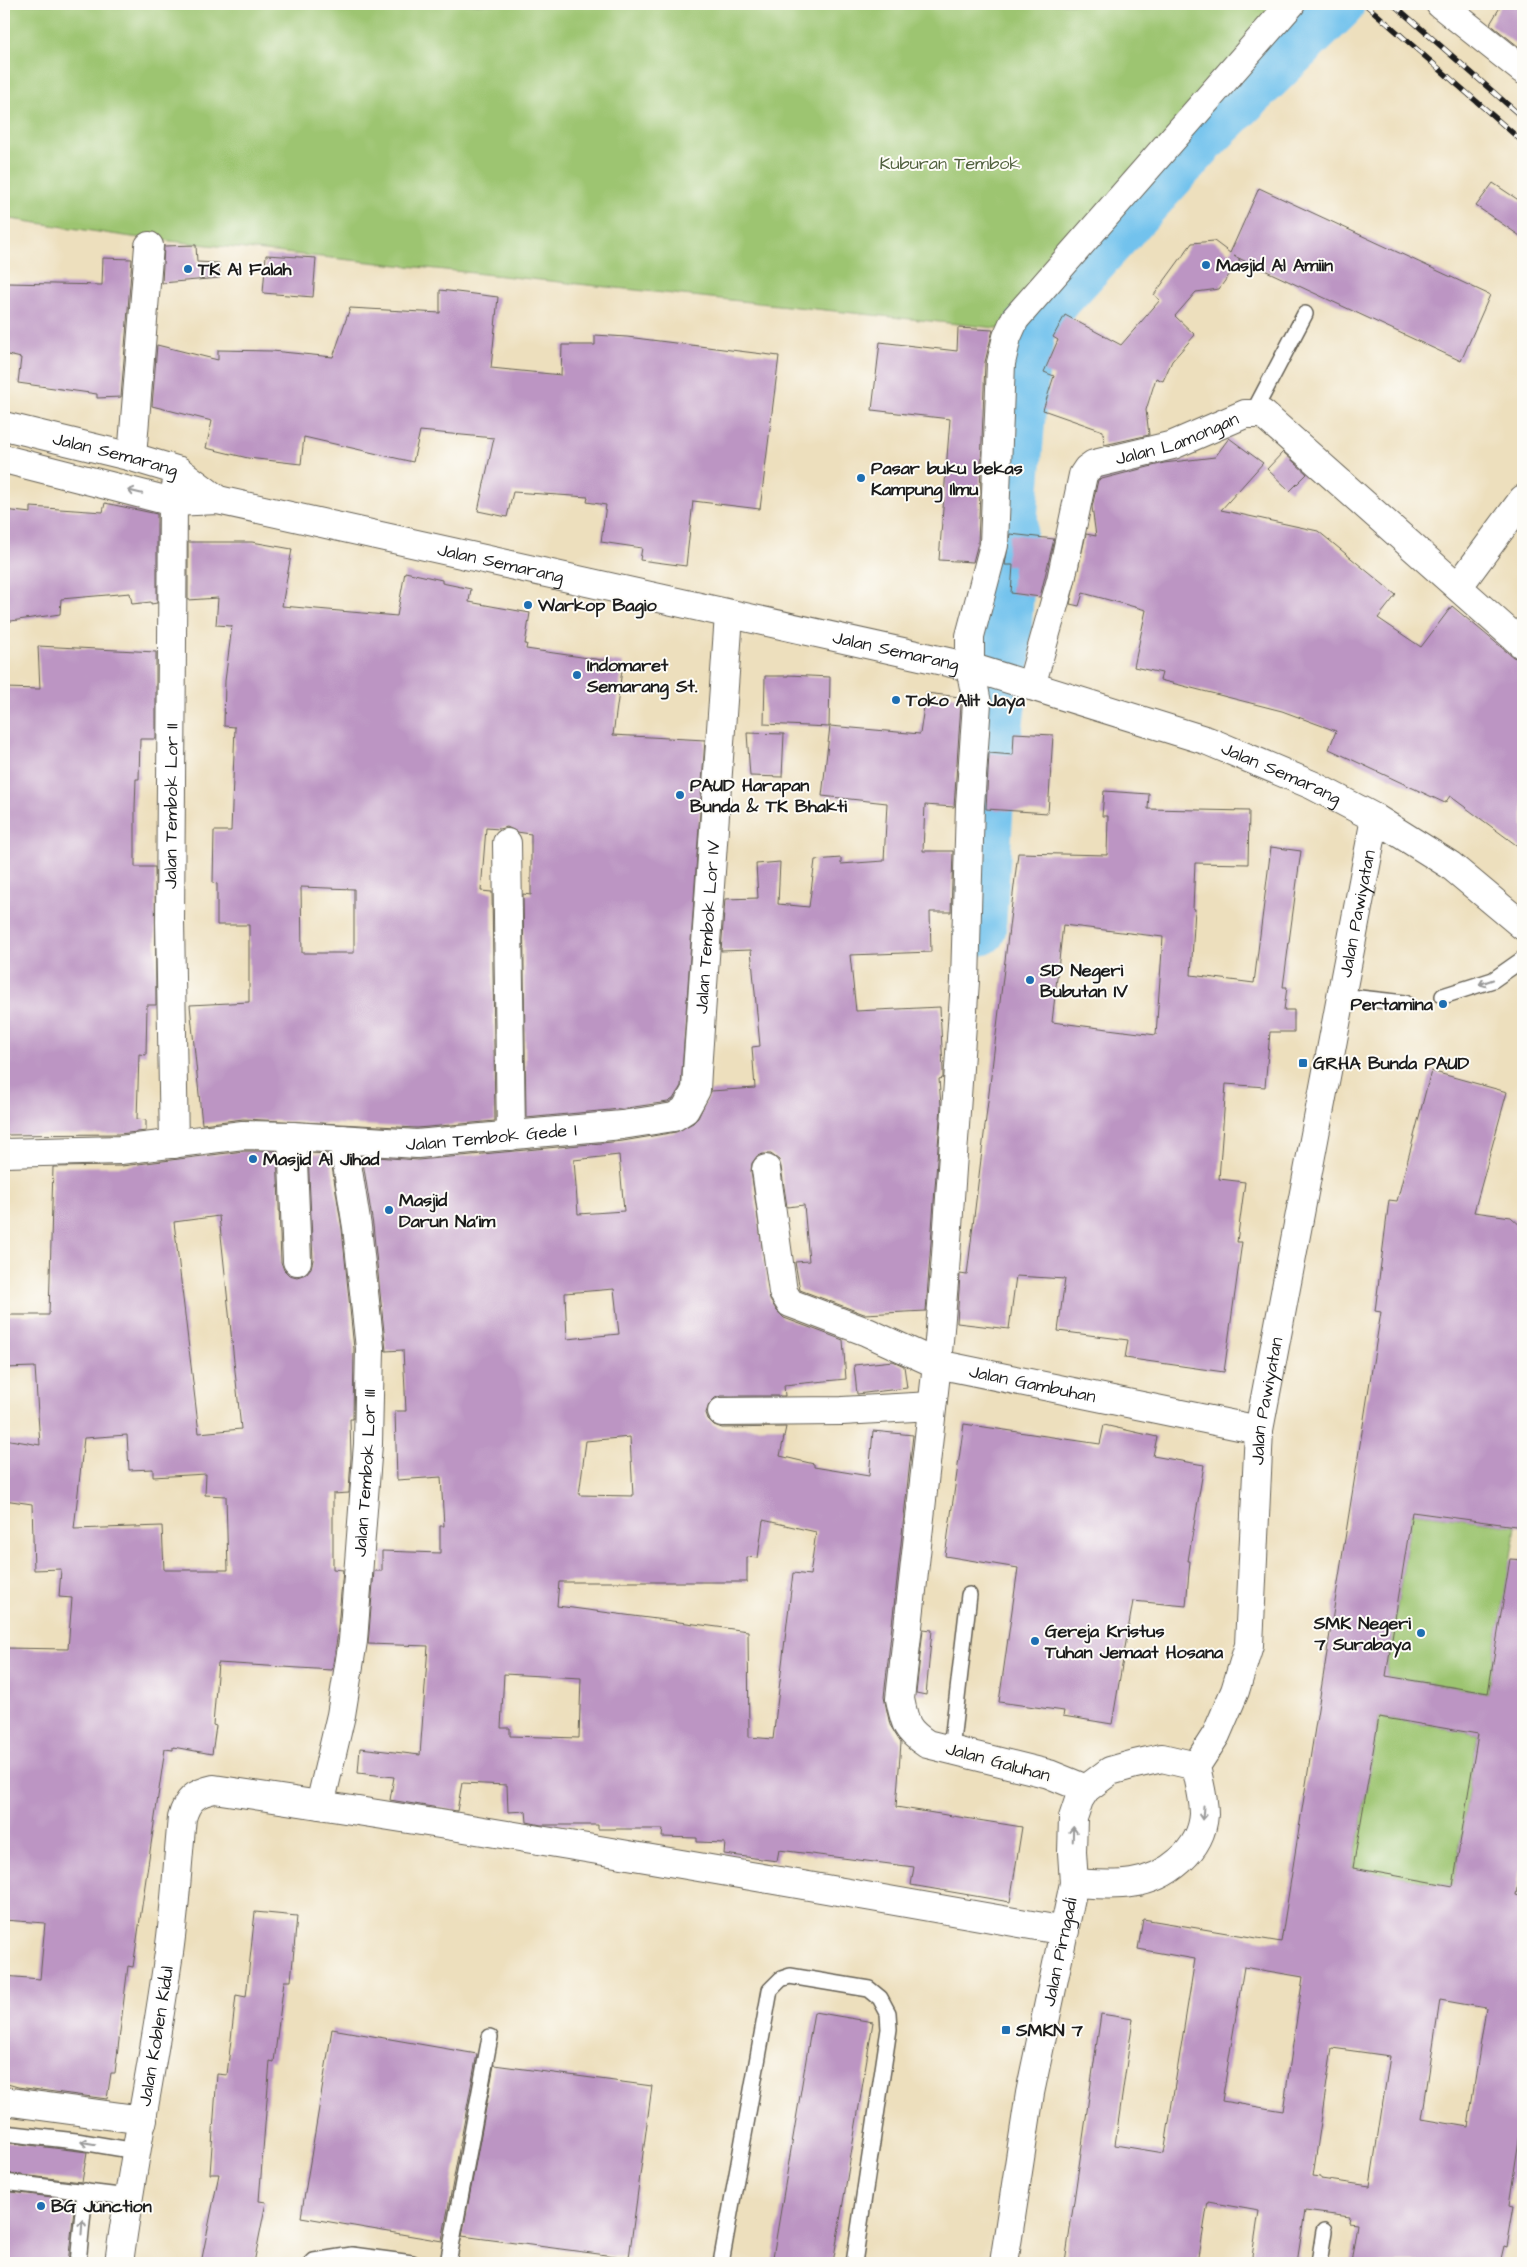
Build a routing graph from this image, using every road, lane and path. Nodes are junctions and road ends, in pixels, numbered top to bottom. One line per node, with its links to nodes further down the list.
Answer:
1 (1440, 4): 3 (street)
2 (1284, 6): 17 (street)
3 (1523, 70)
4 (149, 246): 8 (street)
5 (1305, 314): 6 (lane)
6 (1253, 413): 14 (street, Jalan Lamongan); 18 (street, Jalan Lamongan)
7 (4, 426): 8 (street, Jalan Semarang)
8 (132, 457): 10 (street, Jalan Semarang)
9 (4, 459): 13 (street, Jalan Semarang, one-way to 9)
10 (178, 471): 12 (street, Jalan Semarang); 13 (street, Jalan Tembok Lor II)
11 (1523, 499): 14 (street)
12 (218, 500): 13 (street, Jalan Semarang); 15 (street, Jalan Semarang)
13 (174, 502): 30 (street, Jalan Tembok Lor II)
14 (1458, 587): 16 (street, Jalan Lamongan)
15 (729, 614): 17 (street, Jalan Semarang); 26 (street, Jalan Tembok Lor IV)
16 (1523, 645)
17 (976, 670): 18 (street, Jalan Semarang); 34 (street)
18 (1026, 684): 19 (street, Jalan Semarang)
19 (1375, 818): 21 (street, Jalan Semarang); 23 (street, Jalan Pawiyatan)
20 (507, 843): 28 (street)
21 (1523, 926)
22 (1523, 959): 24 (lane, one-way to 24)
23 (1341, 996): 25 (lane); 37 (street, Jalan Pawiyatan)
24 (1444, 996)
25 (1404, 1003)
26 (696, 1090): 28 (street, Jalan Tembok Gede I)
27 (292, 1136): 29 (street, Jalan Tembok Gede I); 30 (street, Jalan Tembok Gede I); 33 (street)
28 (511, 1136): 29 (street, Jalan Tembok Gede I)
29 (344, 1139): 42 (street, Jalan Tembok Lor III)
30 (174, 1144): 31 (street, Jalan Tembok Gede I)
31 (4, 1153)
32 (766, 1169): 34 (street, Jalan Gambuhan)
33 (297, 1261)
34 (937, 1364): 35 (street); 37 (street, Jalan Gambuhan)
35 (932, 1406): 36 (street); 39 (street, Jalan Galuhan)
36 (722, 1412)
37 (1259, 1430): 40 (street, Jalan Pawiyatan)
38 (969, 1595): 39 (lane)
39 (951, 1750): 41 (street, Jalan Galuhan)
40 (1196, 1766): 41 (street, Jalan Pirngadi); 43 (street, one-way to 43)
41 (1086, 1789): 43 (street, Jalan Pirngadi, one-way to 41)
42 (320, 1805): 44 (street); 47 (street, Jalan Koblen Kidul)
43 (1074, 1883): 44 (street, Jalan Pirngadi)
44 (1065, 1931): 61 (street, Jalan Pirngadi)
45 (490, 2037): 58 (lane)
46 (4, 2102): 47 (street)
47 (143, 2120): 49 (street, Jalan Koblen Kidul)
48 (4, 2133): 49 (lane, one-way to 48)
49 (136, 2151): 52 (street, Jalan Koblen Kidul)
50 (4, 2182): 51 (lane)
51 (85, 2190): 52 (lane); 54 (lane, one-way to 51)
52 (128, 2197): 55 (street, Jalan Koblen Kidul)
53 (1324, 2231): 62 (lane)
54 (78, 2263)
55 (119, 2263)
56 (312, 2263): 57 (lane)
57 (412, 2263)
58 (448, 2263)
59 (721, 2263): 60 (lane)
60 (854, 2263)
61 (1004, 2263)
62 (1319, 2263)

